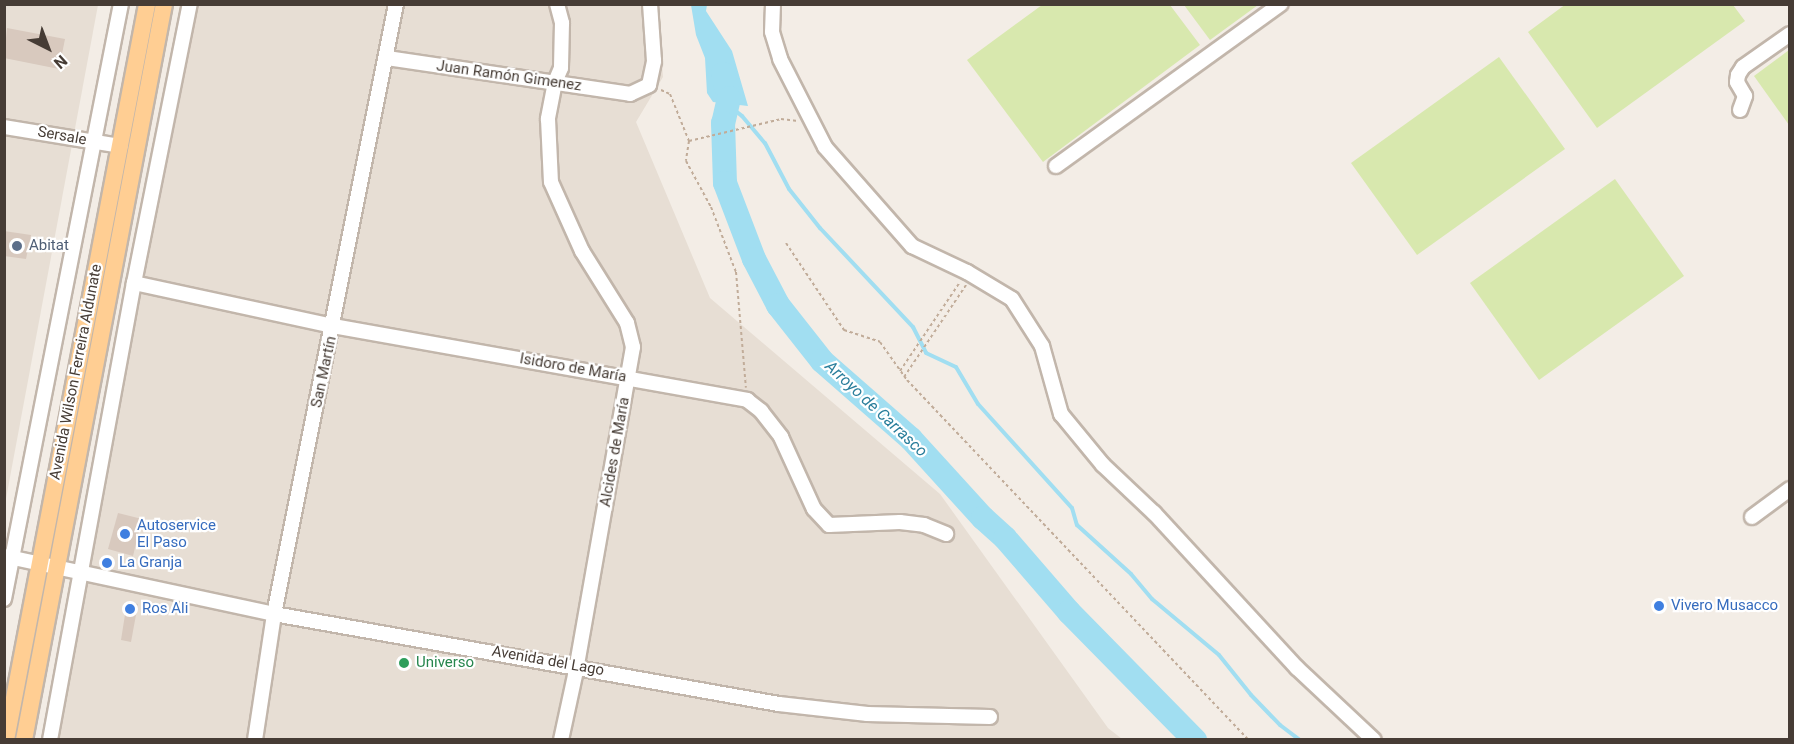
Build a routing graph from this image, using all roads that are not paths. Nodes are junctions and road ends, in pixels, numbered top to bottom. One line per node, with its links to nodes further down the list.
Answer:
1 (121, 4): 15 (street, Avenida Wilson Ferreira Aldunate)
2 (147, 4): 16 (main road, Avenida Wilson Ferreira Aldunate)
3 (164, 4): 26 (main road, Avenida Wilson Ferreira Aldunate)
4 (190, 4): 18 (street)
5 (396, 4): 11 (street, San Martín)
6 (557, 4): 12 (street, Alcides de María)
7 (650, 4): 12 (street, Juan Ramón Gimenez)
8 (773, 4): 37 (street)
9 (1281, 4): 17 (street)
10 (1790, 34): 13 (street)
11 (387, 58): 12 (street, Juan Ramón Gimenez); 19 (street, San Martín)
12 (555, 82): 20 (street, Alcides de María)
13 (1740, 110)
14 (4, 127): 15 (street, Sersale)
15 (96, 142): 16 (street, Sersale); 24 (street, Avenida Wilson Ferreira Aldunate)
16 (120, 146): 25 (main road, Avenida Wilson Ferreira Aldunate)
17 (1056, 166)
18 (134, 283): 19 (street, Isidoro de María); 27 (street)
19 (333, 326): 20 (street, Isidoro de María); 29 (street, San Martín)
20 (628, 377): 23 (street, Isidoro de María); 30 (street, Alcides de María)
21 (1790, 489): 22 (street)
22 (1752, 517)
23 (946, 534)
24 (8, 556): 25 (street, Avenida del Lago); 28 (street, Avenida Wilson Ferreira Aldunate)
25 (39, 563): 26 (street, Avenida del Lago); 32 (main road, Avenida Wilson Ferreira Aldunate)
26 (56, 567): 27 (street, Avenida del Lago); 33 (main road, Avenida Wilson Ferreira Aldunate)
27 (80, 572): 29 (street, Avenida del Lago); 34 (street)
28 (4, 599)
29 (274, 614): 30 (street, Avenida del Lago); 35 (street, San Martín)
30 (578, 666): 31 (street, Avenida del Lago); 36 (street, Alcides de María)
31 (990, 717)
32 (6, 740)
33 (24, 740)
34 (50, 740)
35 (255, 740)
36 (561, 740)
37 (1374, 740)

